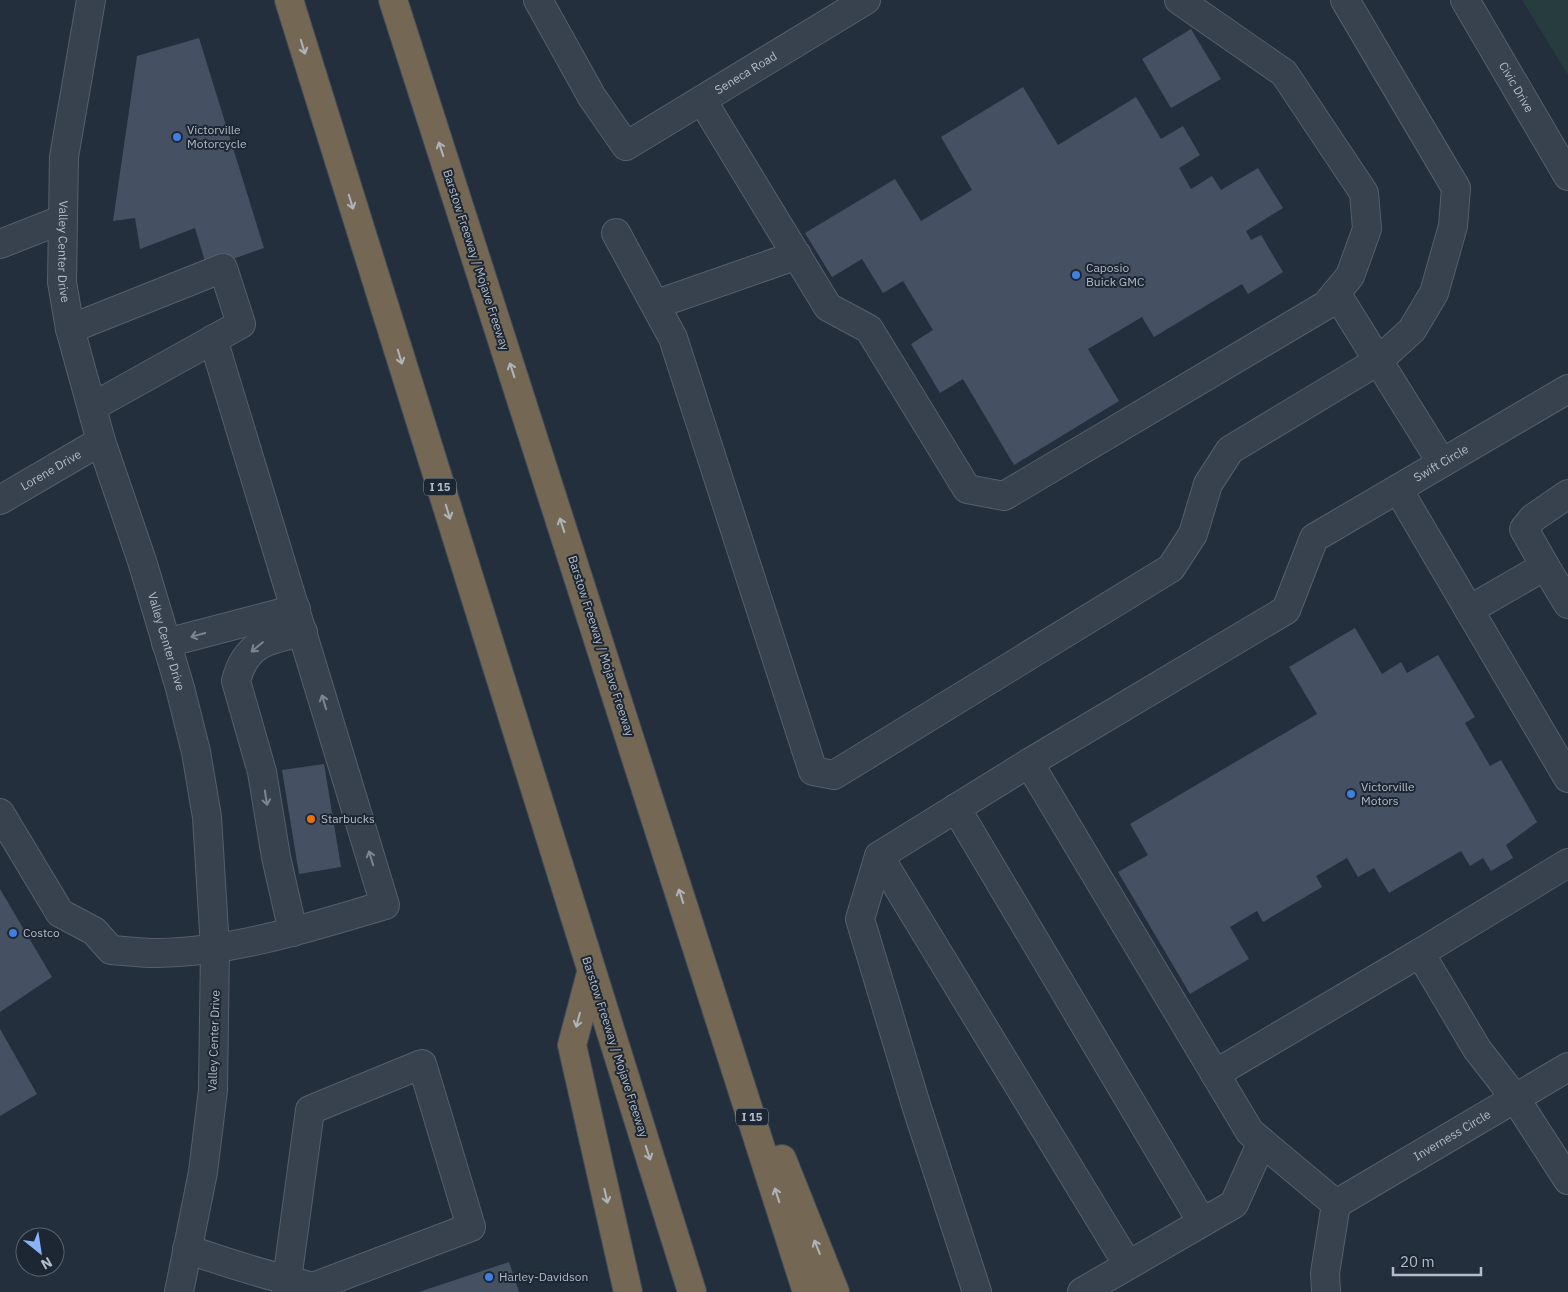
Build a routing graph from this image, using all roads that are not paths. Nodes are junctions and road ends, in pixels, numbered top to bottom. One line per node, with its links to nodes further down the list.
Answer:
1 (91, 0): 11 (street, Valley Center Drive)
2 (289, 0): 42 (highway, Barstow Freeway / Mojave Freeway / I 15, one-way to 42)
3 (393, 0): 39 (highway, Barstow Freeway / Mojave Freeway / I 15, one-way to 3)
4 (538, 0): 9 (street, Seneca Road)
5 (866, 0): 9 (street, Seneca Road)
6 (1179, 0): 15 (street)
7 (1345, 0): 19 (street)
8 (1465, 0): 10 (street, Civic Drive)
9 (702, 100): 14 (street)
10 (1568, 176)
11 (61, 220): 13 (street); 17 (street, Valley Center Drive)
12 (616, 233): 16 (street)
13 (0, 244)
14 (797, 256): 15 (street); 16 (street)
15 (1336, 293): 19 (street)
16 (657, 304): 19 (street)
17 (70, 329): 18 (street); 21 (street, Valley Center Drive)
18 (213, 339): 21 (street); 30 (street)
19 (1378, 361): 23 (street)
20 (1568, 389): 23 (street, Swift Circle)
21 (92, 407): 22 (street, Valley Center Drive)
22 (101, 441): 26 (street, Lorene Drive); 31 (street, Valley Center Drive)
23 (1442, 463): 24 (street, Swift Circle)
24 (1398, 488): 29 (street); 32 (street, Swift Circle)
25 (1568, 494): 27 (street)
26 (0, 500)
27 (1545, 566): 28 (street); 29 (street)
28 (1568, 604)
29 (1469, 610): 33 (street)
30 (299, 621): 31 (street, one-way to 31); 38 (street, one-way to 38); 38 (street, one-way to 30)
31 (166, 643): 40 (street, Valley Center Drive)
32 (1028, 763): 34 (street); 44 (street)
33 (1568, 778)
34 (956, 808): 36 (street); 49 (street)
35 (0, 814): 40 (street)
36 (879, 856): 51 (street); 58 (street)
37 (1568, 863): 41 (street)
38 (293, 932): 40 (street)
39 (696, 943): 56 (highway, Barstow Freeway / Mojave Freeway / I 15, one-way to 39); 57 (highway, one-way to 39)
40 (215, 948): 50 (street, Valley Center Drive)
41 (1420, 953): 44 (street); 45 (street)
42 (591, 973): 54 (highway, one-way to 54); 55 (highway, Barstow Freeway / Mojave Freeway / I 15, one-way to 55)
43 (1568, 1067): 45 (street, Inverness Circle)
44 (1215, 1074): 46 (street)
45 (1515, 1098): 47 (street); 48 (street, Inverness Circle)
46 (1262, 1142): 48 (street); 49 (street)
47 (1568, 1180)
48 (1336, 1204): 60 (street)
49 (1202, 1222): 51 (street)
50 (187, 1249): 52 (street); 53 (street, Valley Center Drive)
51 (1128, 1265): 59 (street)
52 (287, 1286): 52 (street)
53 (179, 1292)
54 (628, 1292)
55 (692, 1292)
56 (807, 1292)
57 (835, 1292)
58 (977, 1292)
59 (1082, 1292)
60 (1326, 1292)

